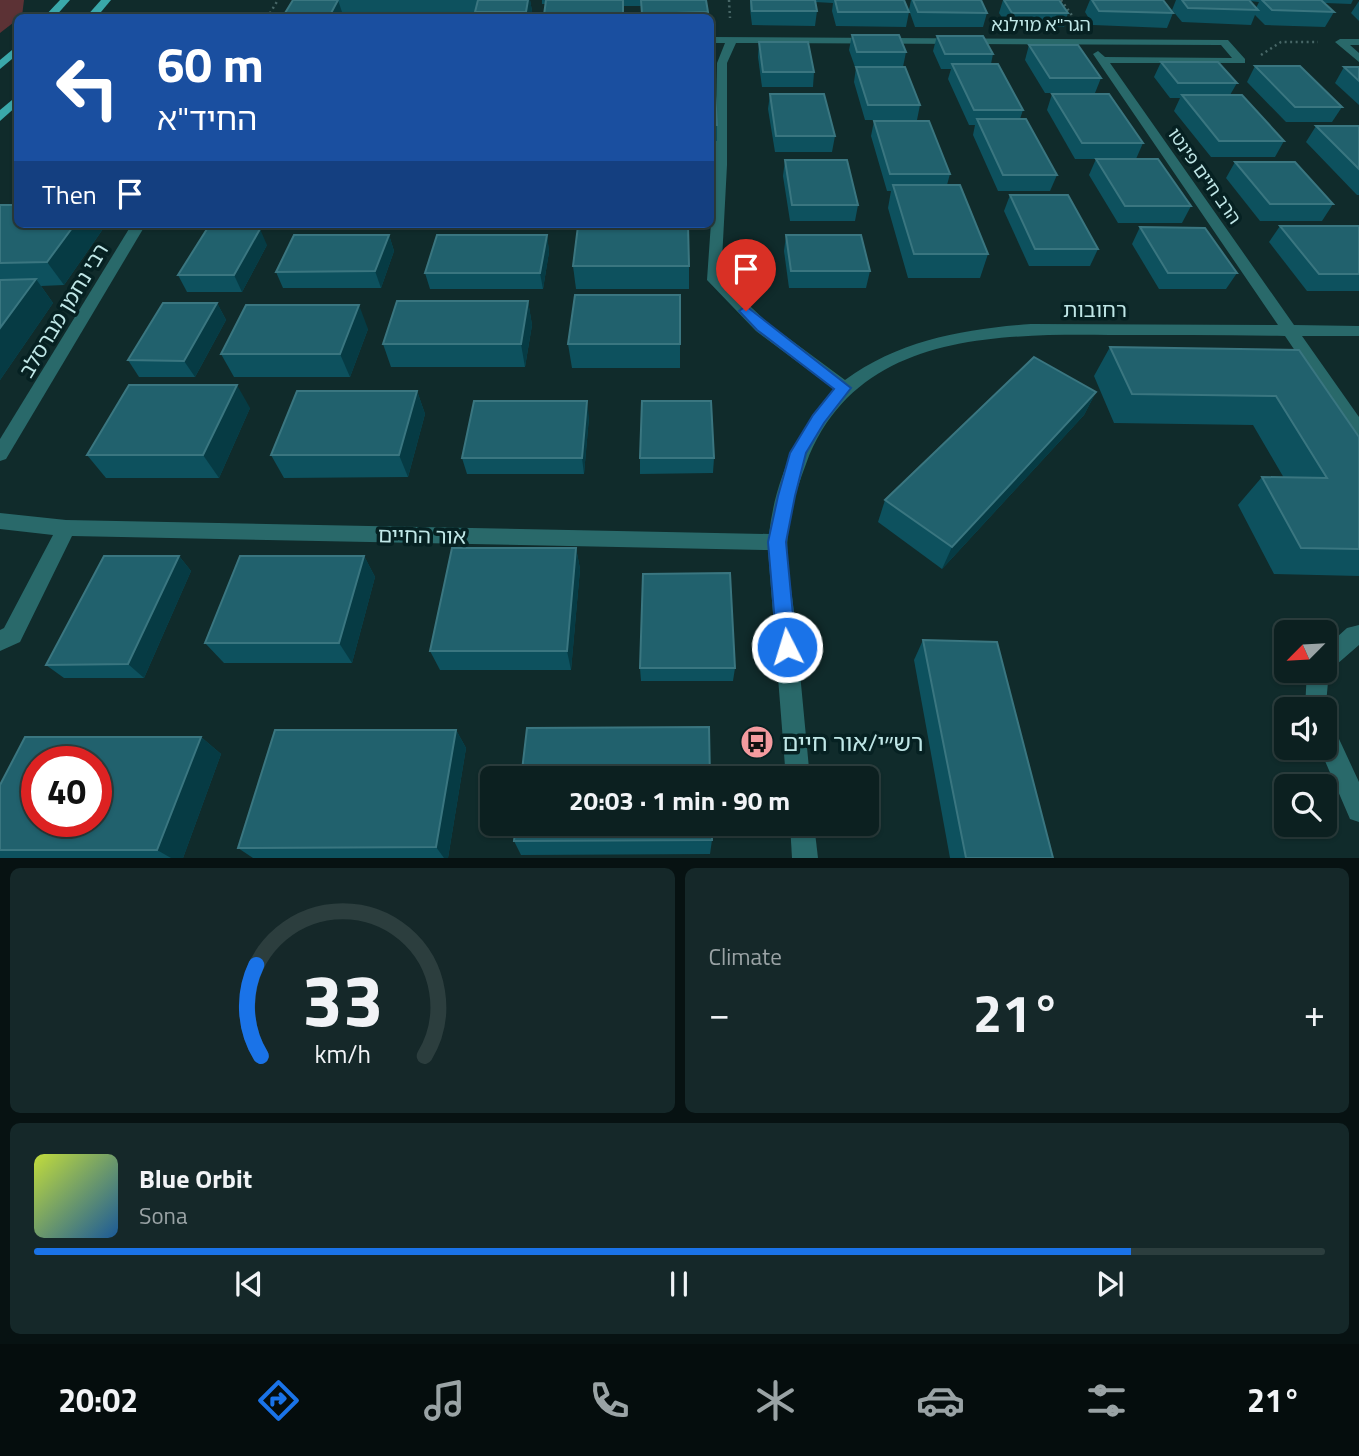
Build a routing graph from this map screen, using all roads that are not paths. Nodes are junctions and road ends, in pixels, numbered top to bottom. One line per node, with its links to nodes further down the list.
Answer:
1 (106, 0): 3 (main road)
2 (117, 0): 3 (main road)
3 (98, 9): 4 (main road)
4 (94, 14)
5 (714, 40): 6 (street, הגר"א מוילנא)
6 (732, 40): 7 (street, הגר"א מוילנא); 15 (street)
7 (1090, 42): 11 (street, הרב חיים פינטו); 11 (street, הגר"א מוילנא)
8 (1359, 42): 10 (street)
9 (14, 52): 12 (main road)
10 (1359, 58)
11 (1102, 60): 17 (street, הרב חיים פינטו)
12 (0, 66)
13 (14, 102): 14 (main road)
14 (0, 117)
15 (716, 165): 19 (street)
16 (137, 228): 21 (street, רבי נחמן מברסלב)
17 (1290, 331): 18 (street, רחובות); 19 (street, רחובות); 20 (street, הרב חיים פינטו)
18 (1359, 331)
19 (844, 388): 24 (street, רחובות)
20 (1359, 431)
21 (0, 454)
22 (0, 522): 23 (street, אור החיים)
23 (66, 528): 24 (street, אור החיים); 26 (street)
24 (777, 542): 29 (street, רחובות)
25 (1359, 635): 27 (street)
26 (0, 641)
27 (1337, 651)
28 (1337, 760): 30 (street)
29 (797, 766)
30 (1359, 810)
31 (803, 836): 32 (street)
32 (805, 858)

